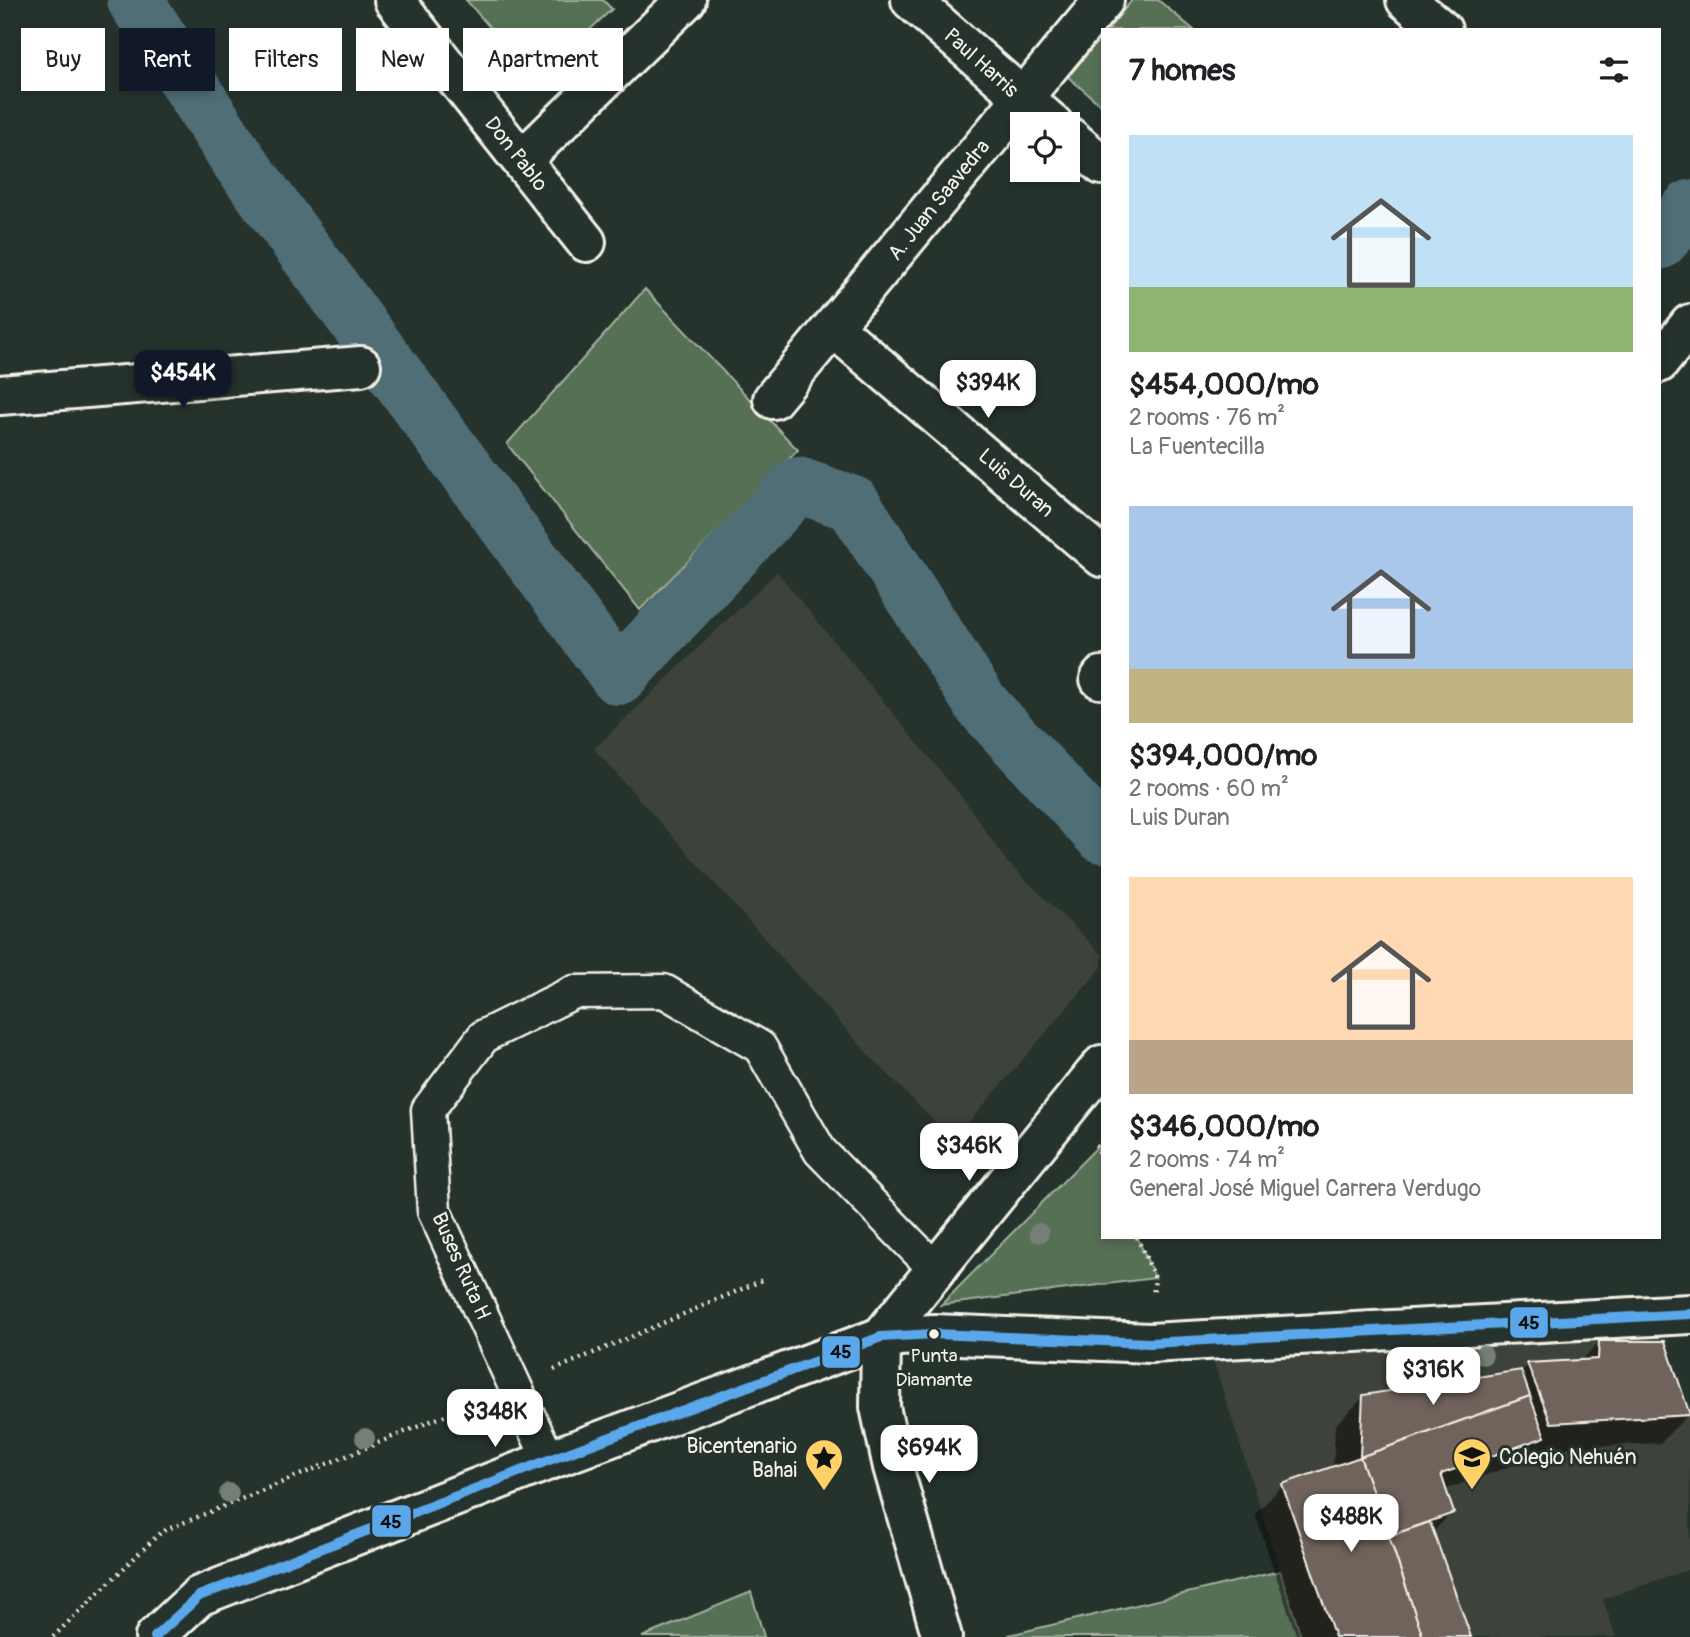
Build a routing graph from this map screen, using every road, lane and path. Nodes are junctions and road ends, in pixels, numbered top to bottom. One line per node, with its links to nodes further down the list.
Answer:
1 (394, 0): 10 (street, Don Pablo)
2 (686, 0): 10 (street)
3 (911, 0): 7 (street, Paul Harris)
4 (1104, 0): 7 (street, A. Juan Saavedra)
5 (1406, 0): 6 (street)
6 (1440, 28)
7 (1022, 99): 8 (street, Paul Harris); 14 (street, A. Juan Saavedra)
8 (1038, 112)
9 (1080, 146): 11 (street)
10 (522, 160): 12 (street, Don Pablo)
11 (1101, 164)
12 (586, 242)
13 (1690, 324): 15 (street)
14 (834, 328): 18 (street, A. Juan Saavedra); 19 (street, Luis Duran)
15 (1661, 360)
16 (361, 366): 17 (street)
17 (0, 395)
18 (774, 399)
19 (1101, 556)
20 (1101, 1066): 22 (street)
21 (1138, 1239): 26 (path)
22 (936, 1270): 25 (street); 27 (lane, Buses Ruta H)
23 (765, 1279): 27 (path)
24 (1690, 1314): 26 (street)
25 (881, 1337): 26 (street); 28 (street); 31 (street)
26 (1150, 1343)
27 (516, 1387): 28 (lane, Buses Ruta H); 29 (path)
28 (549, 1460): 30 (street)
29 (53, 1637)
30 (155, 1637)
31 (942, 1637)

